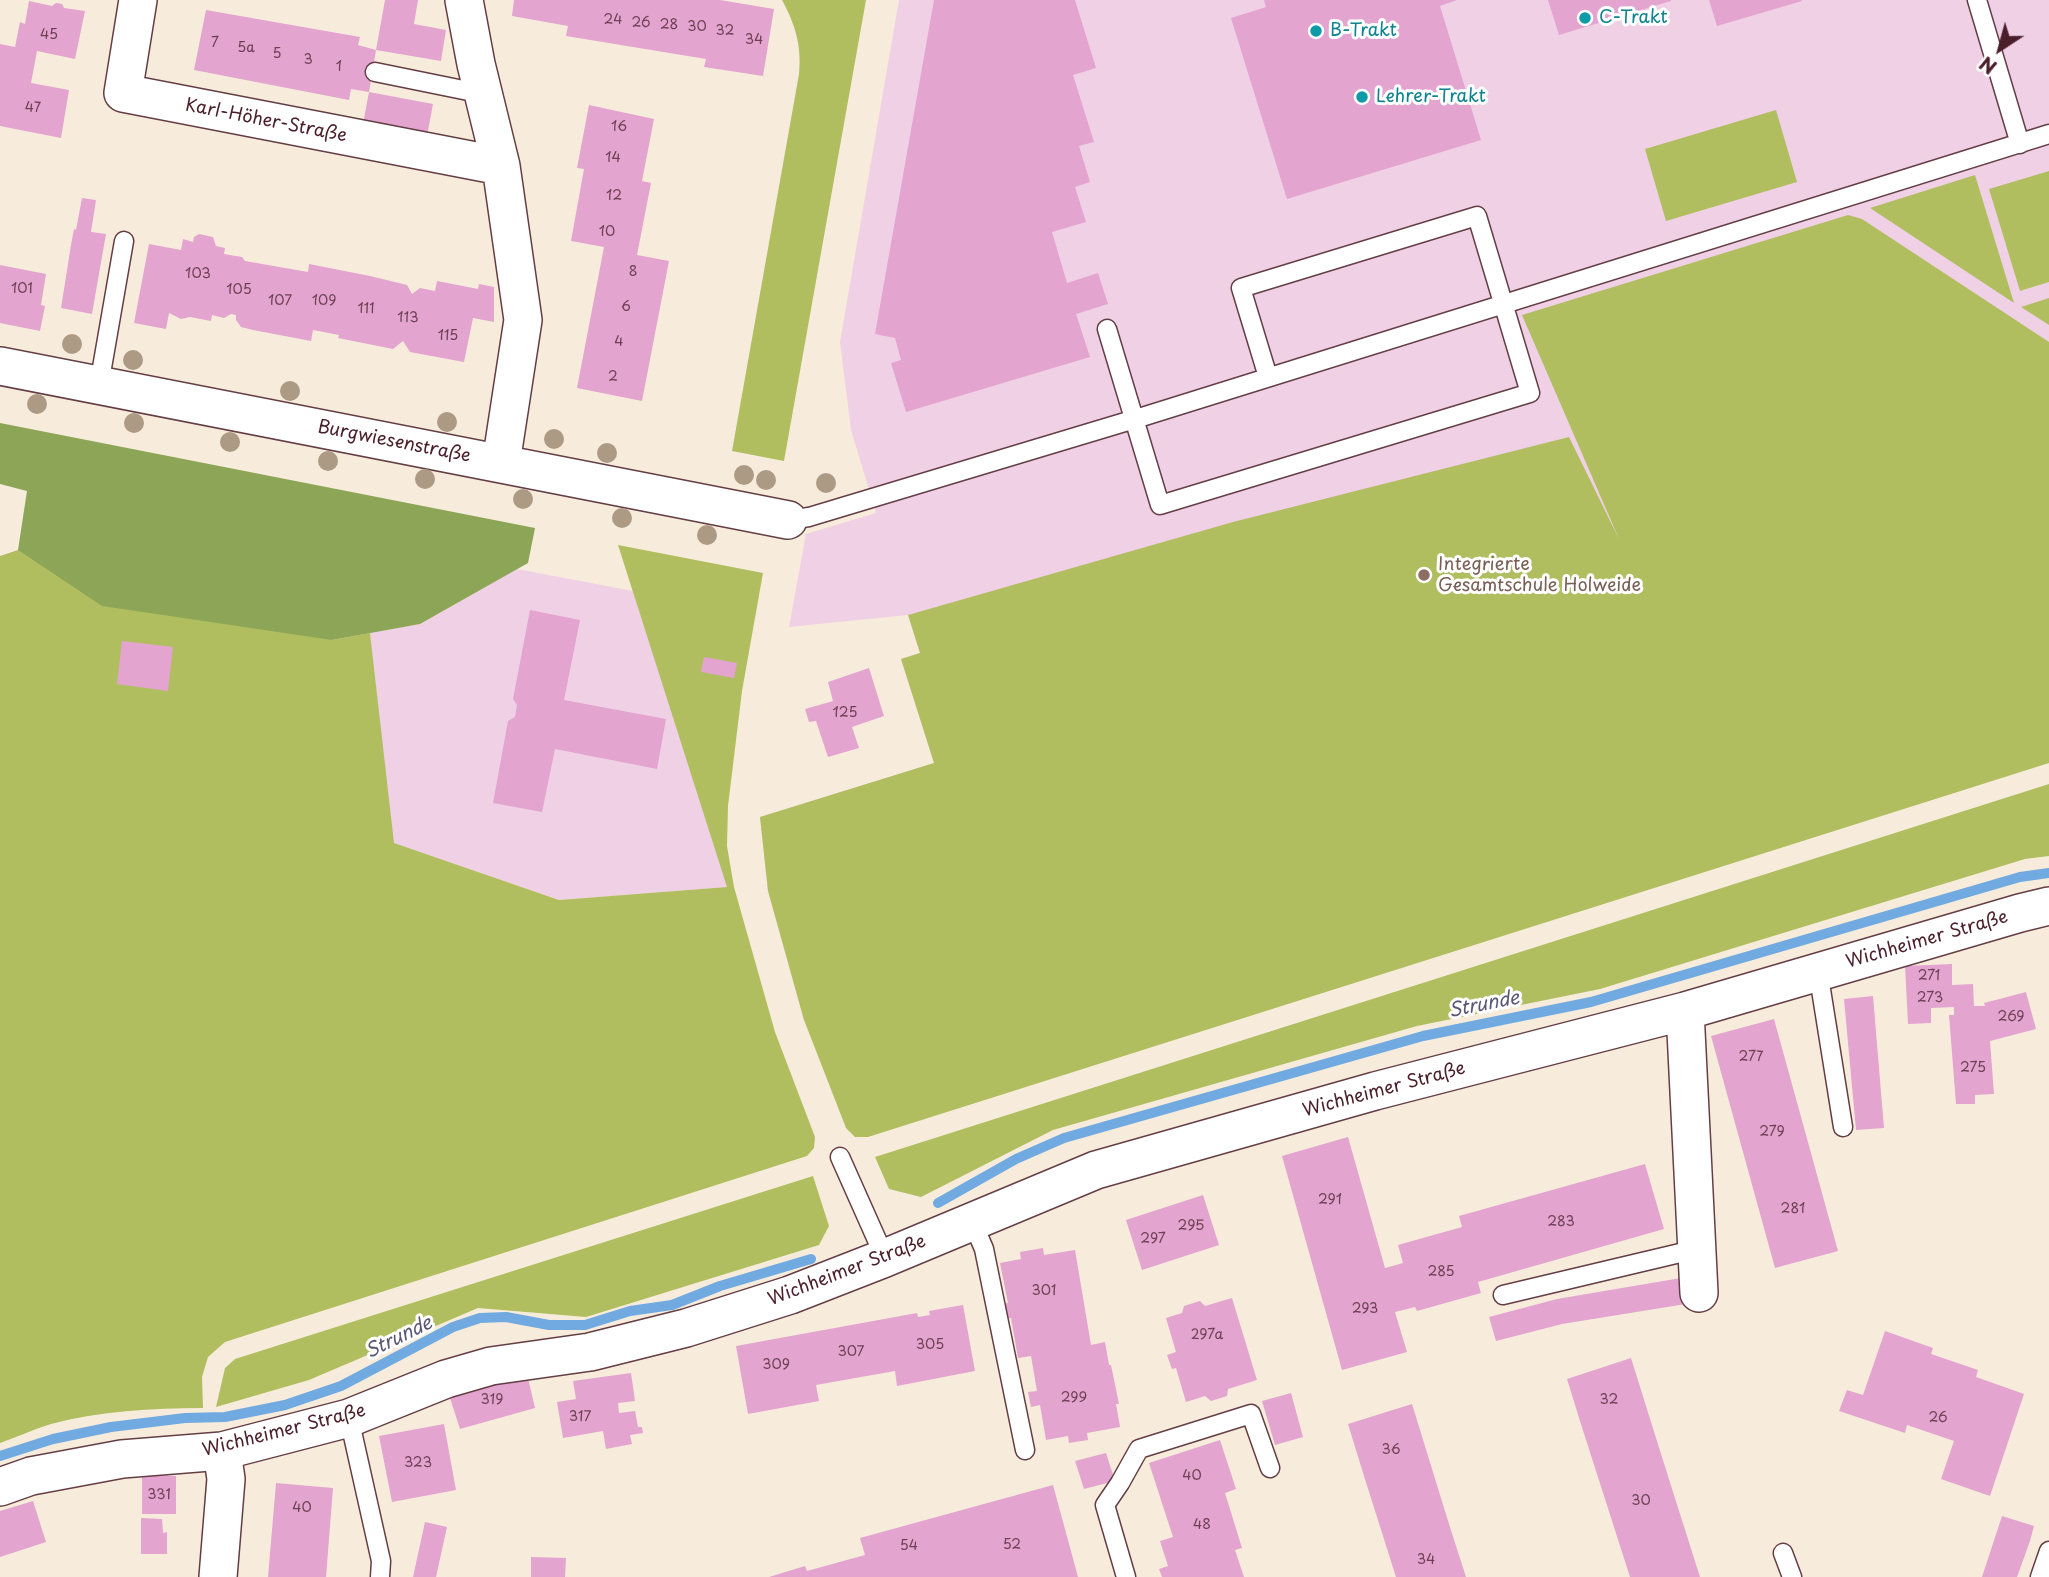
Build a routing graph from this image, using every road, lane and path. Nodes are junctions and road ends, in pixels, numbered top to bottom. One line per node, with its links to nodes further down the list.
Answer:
1 (138, 0): 8 (street, Karl-Höher-Straße)
2 (464, 0): 5 (street)
3 (1977, 0): 7 (lane)
4 (375, 72): 5 (lane)
5 (483, 94): 8 (street)
6 (2049, 134): 7 (lane)
7 (2020, 144): 10 (lane)
8 (501, 166): 16 (street)
9 (124, 241): 14 (lane)
10 (1504, 304): 13 (lane); 13 (lane); 15 (lane)
11 (1107, 329): 15 (lane)
12 (0, 366): 14 (street, Burgwiesenstraße)
13 (1268, 377): 15 (lane)
14 (99, 385): 16 (street, Burgwiesenstraße)
15 (1133, 419): 17 (lane)
16 (501, 463): 17 (street, Burgwiesenstraße)
17 (788, 520)
18 (2049, 906): 19 (street, Wichheimer Straße)
19 (1818, 971): 20 (street, Wichheimer Straße); 21 (lane)
20 (1685, 1012): 23 (street, Wichheimer Straße); 24 (street)
21 (1843, 1127)
22 (840, 1157): 25 (lane)
23 (972, 1221): 25 (street, Wichheimer Straße); 29 (lane)
24 (1697, 1249): 26 (street); 27 (lane)
25 (885, 1258): 28 (street, Wichheimer Straße)
26 (1699, 1293)
27 (1503, 1295)
28 (349, 1418): 30 (street, Wichheimer Straße); 36 (lane)
29 (1025, 1450)
30 (222, 1451): 32 (street, Wichheimer Straße); 35 (street)
31 (1270, 1468): 37 (lane)
32 (0, 1487)
33 (2049, 1551): 39 (lane)
34 (1783, 1553): 38 (lane)
35 (218, 1577)
36 (380, 1577)
37 (1126, 1577)
38 (1792, 1577)
39 (2040, 1577)

